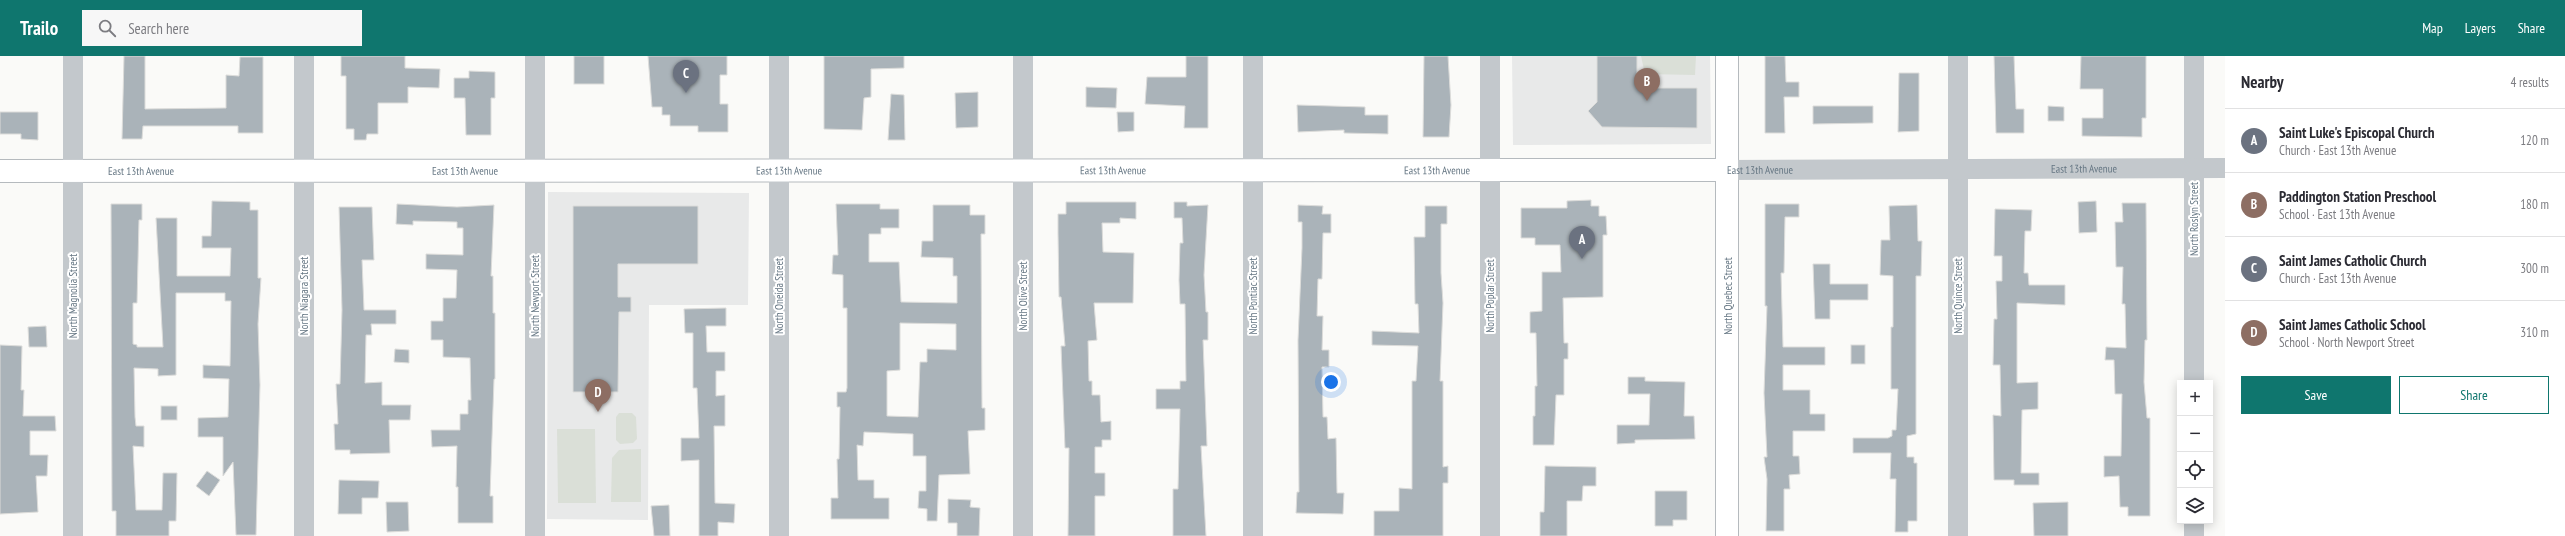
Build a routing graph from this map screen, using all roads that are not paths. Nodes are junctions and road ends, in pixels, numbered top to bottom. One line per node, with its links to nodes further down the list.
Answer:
1 (73, 56): 14 (street, North Magnolia Street)
2 (304, 56): 18 (street, North Niagara Street)
3 (535, 56): 15 (street, North Newport Street)
4 (779, 56): 19 (street, North Oneida Street)
5 (1023, 56): 20 (street, North Olive Street)
6 (1253, 56): 21 (street, North Pontiac Street)
7 (1490, 56): 22 (street, North Poplar Street)
8 (1727, 56): 16 (main road, North Quebec Street)
9 (1958, 56): 11 (street, North Quince Street)
10 (2194, 56): 12 (street, North Roslyn Street)
11 (1958, 168): 12 (street, East 13th Avenue); 16 (street, East 13th Avenue); 33 (street, North Quince Street)
12 (2194, 168): 13 (street, East 13th Avenue); 23 (street, North Roslyn Street)
13 (2225, 168)
14 (73, 170): 17 (main road, East 13th Avenue); 18 (main road, East 13th Avenue); 25 (street, North Magnolia Street)
15 (535, 170): 18 (main road, East 13th Avenue); 19 (main road, East 13th Avenue); 27 (street, North Newport Street)
16 (1727, 170): 22 (main road, East 13th Avenue); 32 (main road, North Quebec Street)
17 (2, 171)
18 (304, 171): 26 (street, North Niagara Street)
19 (779, 171): 20 (main road, East 13th Avenue); 28 (street, North Oneida Street)
20 (1023, 171): 21 (main road, East 13th Avenue); 29 (street, North Olive Street)
21 (1253, 171): 22 (main road, East 13th Avenue); 30 (street, North Pontiac Street)
22 (1490, 171): 31 (street, North Poplar Street)
23 (2194, 380)
24 (2194, 524): 34 (street)
25 (74, 536)
26 (304, 536)
27 (534, 536)
28 (779, 536)
29 (1023, 536)
30 (1253, 536)
31 (1490, 536)
32 (1727, 536)
33 (1958, 536)
34 (2194, 536)

